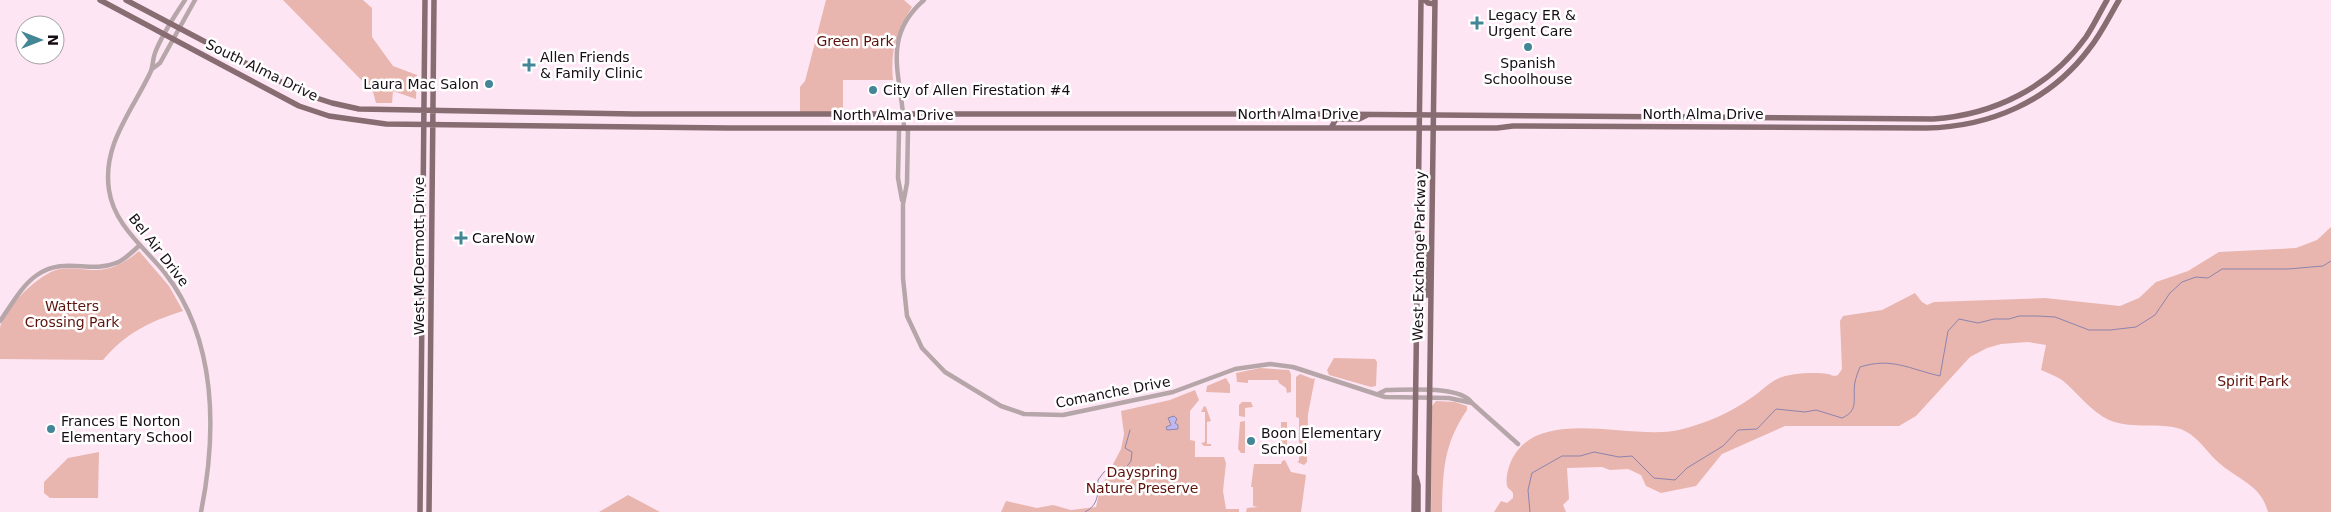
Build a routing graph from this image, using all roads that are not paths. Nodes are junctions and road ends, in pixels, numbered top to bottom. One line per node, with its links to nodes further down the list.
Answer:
1 (100, 0): 15 (main road, South Alma Drive)
2 (126, 0): 13 (main road, South Alma Drive)
3 (185, 0): 13 (street, Bel Air Drive)
4 (195, 0): 14 (street, Bel Air Drive)
5 (425, 0): 18 (main road, West McDermott Drive)
6 (434, 0): 19 (main road, West McDermott Drive)
7 (924, 0): 21 (street, Comanche Drive)
8 (1421, 0): 23 (main road, West Exchange Parkway)
9 (1425, 0): 12 (main road)
10 (2107, 0): 25 (main road, North Alma Drive)
11 (2119, 0): 31 (main road, North Alma Drive)
12 (1435, 2): 24 (main road, West Exchange Parkway)
13 (169, 24): 14 (main road, South Alma Drive); 15 (street, Bel Air Drive)
14 (180, 30): 16 (street, Bel Air Drive); 18 (main road, South Alma Drive)
15 (164, 34): 16 (main road, South Alma Drive); 17 (street, Bel Air Drive)
16 (174, 40): 17 (street, Bel Air Drive); 26 (main road, South Alma Drive)
17 (152, 69): 40 (street, Bel Air Drive)
18 (424, 111): 19 (main road, North Alma Drive); 26 (main road, West McDermott Drive)
19 (433, 111): 20 (main road, North Alma Drive); 27 (main road, West McDermott Drive)
20 (634, 114): 21 (main road, North Alma Drive); 28 (main road)
21 (903, 114): 22 (main road, North Alma Drive); 33 (street, Comanche Drive)
22 (1369, 114): 23 (main road, North Alma Drive); 29 (main road)
23 (1420, 114): 24 (main road, North Alma Drive); 30 (main road, West Exchange Parkway)
24 (1434, 115): 25 (main road, North Alma Drive); 32 (main road, West Exchange Parkway)
25 (1534, 116): 31 (main road)
26 (424, 125): 27 (main road, North Alma Drive); 37 (main road, West McDermott Drive)
27 (433, 125): 28 (main road, North Alma Drive); 38 (main road, West McDermott Drive)
28 (634, 126): 33 (main road, North Alma Drive)
29 (1332, 126): 30 (main road, North Alma Drive); 33 (main road, North Alma Drive)
30 (1420, 126): 32 (main road, North Alma Drive); 39 (main road, West Exchange Parkway)
31 (1535, 126): 32 (main road, North Alma Drive)
32 (1434, 127): 43 (main road, West Exchange Parkway)
33 (904, 128): 34 (street, Comanche Drive); 35 (street, Comanche Drive)
34 (898, 166): 35 (street); 36 (street, Comanche Drive)
35 (907, 166): 36 (street, Comanche Drive)
36 (903, 204): 45 (street, Comanche Drive)
37 (423, 227): 38 (main road); 41 (main road, West McDermott Drive)
38 (432, 228): 42 (main road, West McDermott Drive)
39 (1418, 243): 43 (main road); 45 (main road, West Exchange Parkway)
40 (140, 245): 44 (street); 51 (street, Bel Air Drive)
41 (422, 314): 42 (main road); 47 (main road, West McDermott Drive)
42 (432, 314): 48 (main road, West McDermott Drive)
43 (1430, 318): 46 (main road, West Exchange Parkway)
44 (0, 321)
45 (1415, 394): 46 (street, Comanche Drive); 50 (main road, West Exchange Parkway)
46 (1430, 394): 49 (street, Comanche Drive); 56 (main road, West Exchange Parkway)
47 (421, 442): 48 (main road); 52 (main road, West McDermott Drive)
48 (430, 442): 53 (main road, West McDermott Drive)
49 (1518, 444)
50 (1414, 473): 54 (main road, West Exchange Parkway); 55 (main road)
51 (201, 512)
52 (420, 512)
53 (429, 512)
54 (1414, 512)
55 (1418, 512)
56 (1428, 512)

